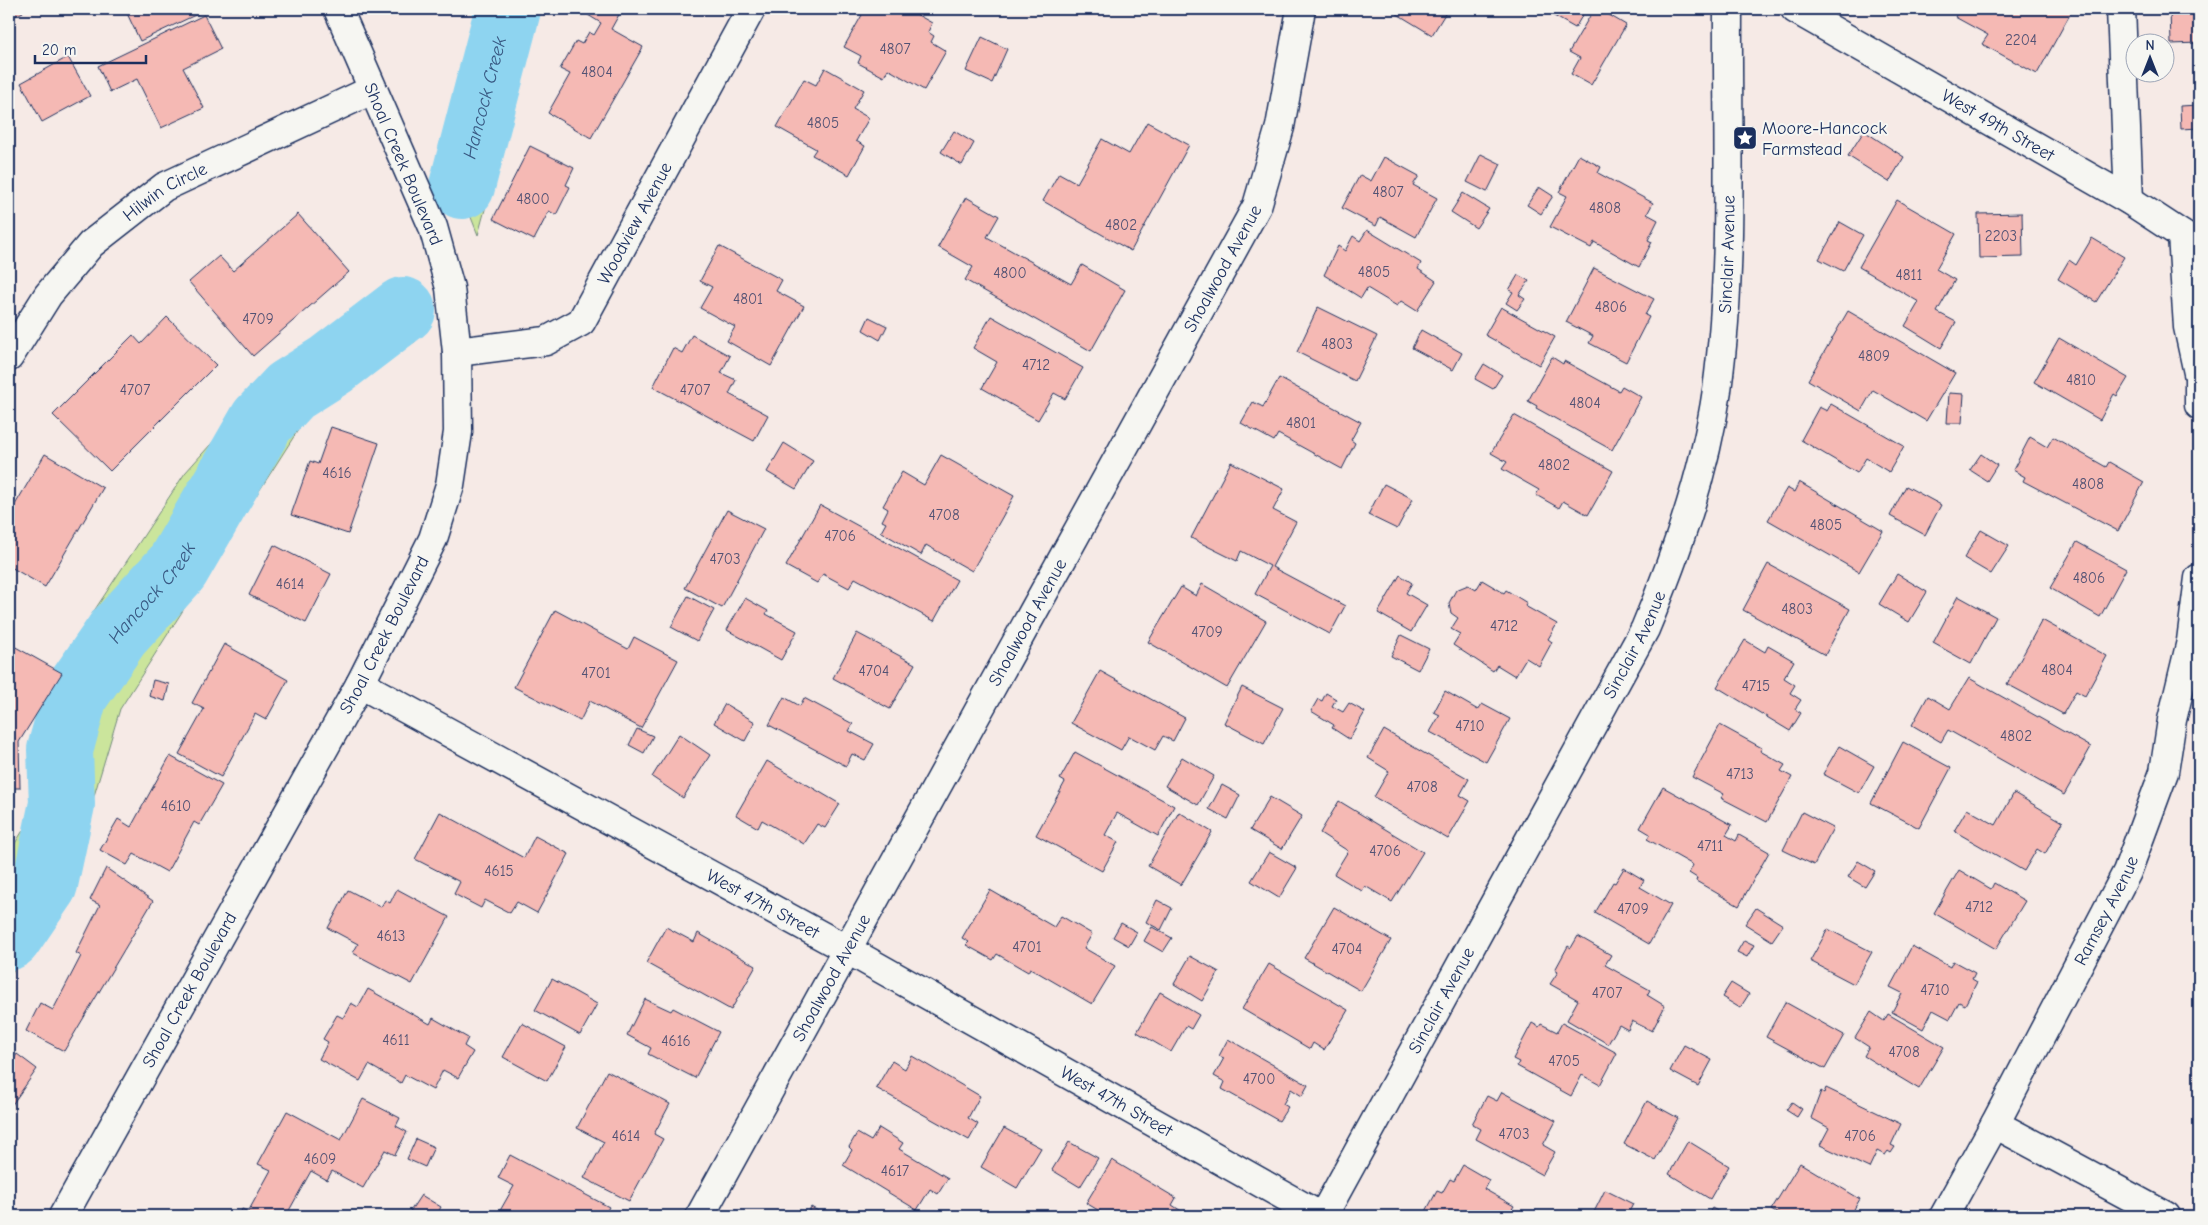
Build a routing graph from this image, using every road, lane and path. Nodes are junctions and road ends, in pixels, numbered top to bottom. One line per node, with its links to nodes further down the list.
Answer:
1 (338, 9): 7 (street, Shoal Creek Boulevard)
2 (750, 9): 10 (street, Woodview Avenue)
3 (1301, 9): 16 (street, Shoalwood Avenue)
4 (1728, 9): 20 (street, Sinclair Avenue)
5 (1795, 9): 8 (street, West 49th Street)
6 (2121, 9): 8 (street)
7 (372, 90): 10 (street, Shoal Creek Boulevard); 11 (street, Hilwin Circle)
8 (2129, 200): 9 (street, West 49th Street)
9 (2191, 240): 12 (street)
10 (457, 352): 15 (street, Shoal Creek Boulevard)
11 (9, 357)
12 (2198, 372): 13 (street)
13 (2199, 405)
14 (2199, 578): 17 (street, Ramsey Avenue)
15 (360, 684): 16 (street, West 47th Street); 18 (street, Shoal Creek Boulevard)
16 (846, 949): 19 (street, Shoalwood Avenue); 20 (street, West 47th Street)
17 (1995, 1124): 21 (street, Ramsey Avenue); 22 (street)
18 (63, 1216)
19 (700, 1216)
20 (1321, 1216)
21 (1944, 1216)
22 (2166, 1216)

